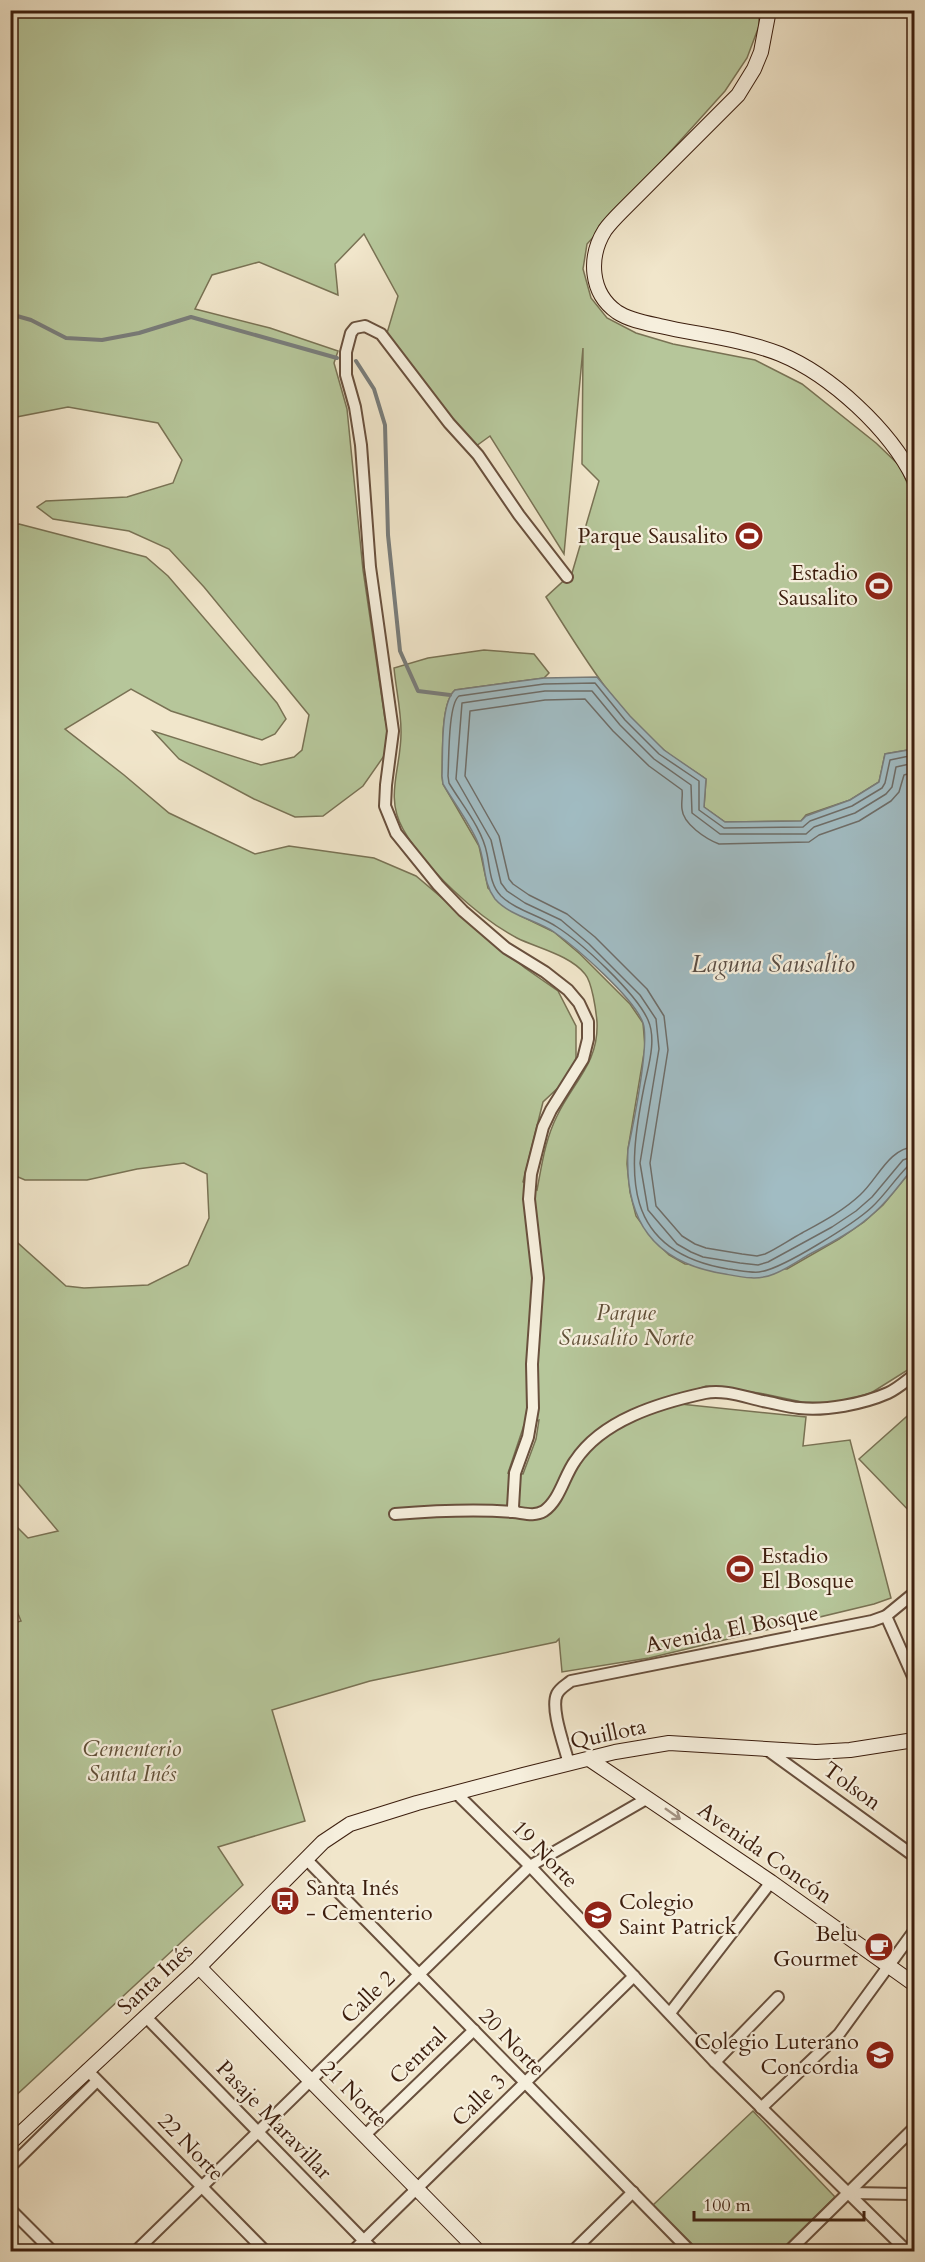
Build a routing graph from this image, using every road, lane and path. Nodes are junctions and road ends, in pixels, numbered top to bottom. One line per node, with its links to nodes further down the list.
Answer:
1 (768, 10): 2 (main road)
2 (915, 479)
3 (567, 577): 5 (street)
4 (915, 1376): 5 (street)
5 (515, 1512): 6 (street)
6 (395, 1514)
7 (915, 1593): 8 (street, Avenida El Bosque)
8 (886, 1616): 9 (street); 13 (street, Avenida El Bosque)
9 (915, 1679)
10 (915, 1740): 11 (main road, Quillota)
11 (766, 1749): 12 (main road, Quillota); 17 (street, Tolson)
12 (589, 1759): 13 (main road, Quillota); 15 (main road, Avenida Concón)
13 (569, 1764): 14 (main road, Quillota)
14 (456, 1793): 16 (main road, Quillota); 19 (street, 19 Norte)
15 (648, 1798): 19 (street, Calle 2); 20 (main road, Avenida Concón, one-way to 20)
16 (323, 1842): 18 (main road, Santa Inés)
17 (915, 1856)
18 (306, 1859): 22 (main road, Santa Inés); 24 (street, 20 Norte)
19 (530, 1866): 24 (street, Calle 2); 25 (street, 19 Norte)
20 (771, 1882): 23 (main road, Avenida Concón); 28 (street)
21 (915, 1931): 23 (street)
22 (199, 1967): 29 (main road, Santa Inés); 33 (main road, 21 Norte)
23 (889, 1967): 26 (main road, Avenida Concón); 36 (street)
24 (419, 1975): 30 (street, 20 Norte); 33 (street, Calle 2)
25 (634, 1976): 28 (street, 19 Norte); 35 (street, Calle 3)
26 (915, 1984)
27 (778, 1997): 31 (street)
28 (670, 2013): 31 (street, 19 Norte)
29 (145, 2016): 32 (main road, Santa Inés); 38 (street, Pasaje Maravillar)
30 (474, 2030): 35 (street, 20 Norte); 39 (street, Central)
31 (715, 2062): 36 (street, 19 Norte)
32 (87, 2070): 34 (street, 22 Norte); 40 (main road, Santa Inés)
33 (311, 2080): 38 (street, Calle 2); 39 (main road, 21 Norte)
34 (97, 2081): 41 (street); 42 (street, 22 Norte)
35 (525, 2082): 43 (street, Calle 3); 44 (street, 20 Norte)
36 (761, 2108): 45 (street, 19 Norte)
37 (915, 2128): 45 (street)
38 (258, 2131): 42 (street, Calle 2); 48 (street, Pasaje Maravillar)
39 (364, 2135): 43 (main road, 21 Norte)
40 (10, 2143)
41 (10, 2167)
42 (202, 2186): 50 (street, Calle 2); 51 (street, 22 Norte)
43 (417, 2188): 48 (street, Calle 3); 54 (main road, 21 Norte)
44 (633, 2192): 55 (street); 56 (street, 20 Norte)
45 (848, 2193): 46 (street); 57 (street); 58 (street, 19 Norte)
46 (915, 2194)
47 (10, 2209): 49 (street)
48 (364, 2240): 52 (street, Calle 3); 53 (street, Pasaje Maravillar)
49 (52, 2252)
50 (135, 2252)
51 (266, 2252)
52 (351, 2252)
53 (375, 2252)
54 (479, 2252)
55 (572, 2252)
56 (691, 2252)
57 (788, 2252)
58 (908, 2252)

